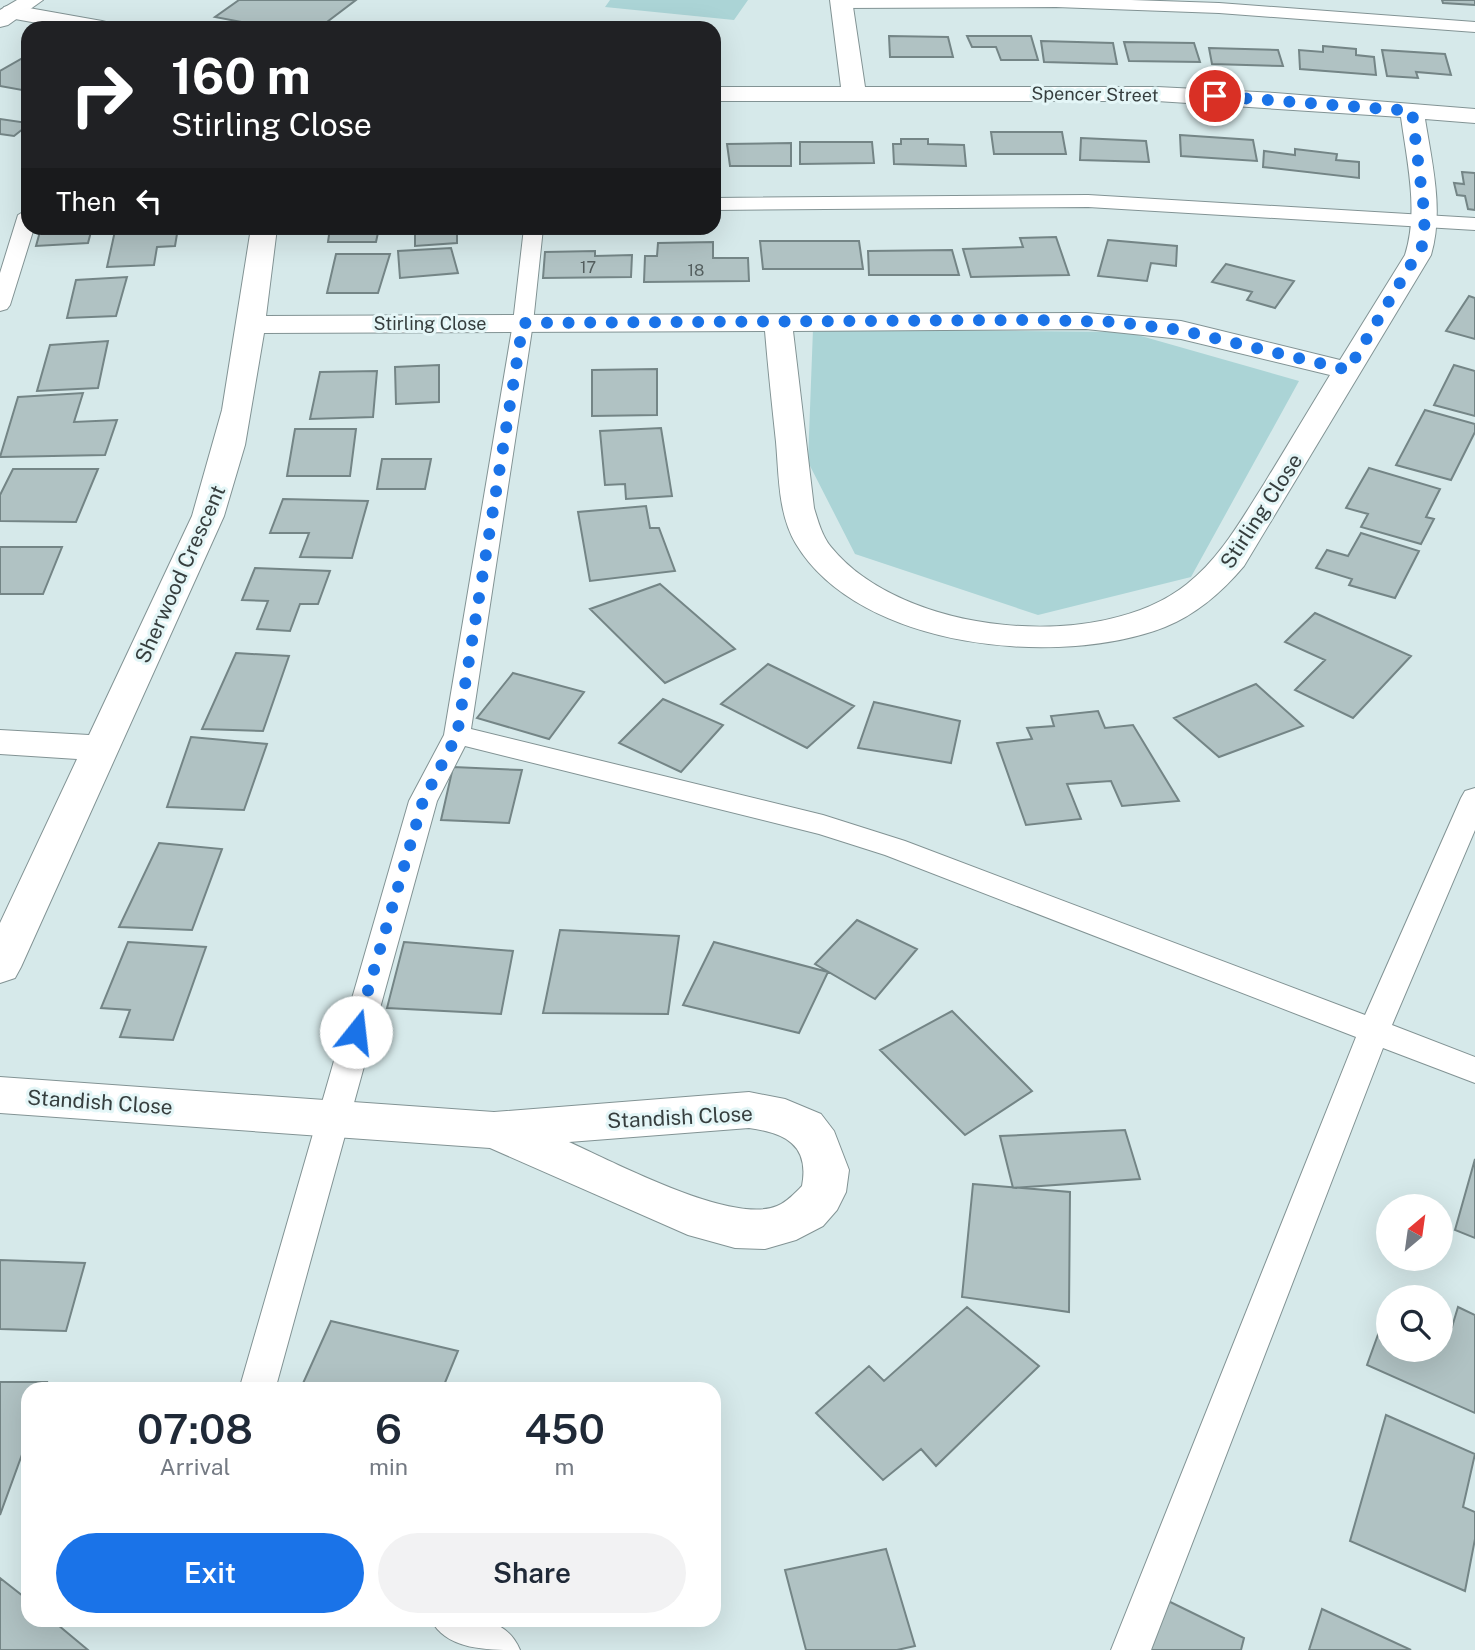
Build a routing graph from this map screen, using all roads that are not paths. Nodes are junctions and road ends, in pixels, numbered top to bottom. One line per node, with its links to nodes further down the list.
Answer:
1 (32, 0): 4 (street)
2 (841, 1): 3 (lane); 7 (street)
3 (1056, 1): 6 (lane)
4 (6, 16): 5 (street)
5 (46, 21)
6 (1475, 27)
7 (854, 93): 8 (street, Spencer Street); 9 (street, Spencer Street)
8 (721, 94)
9 (1412, 111): 10 (street, Spencer Street); 12 (street, Stirling Close)
10 (1475, 117)
11 (721, 204): 12 (lane)
12 (1425, 219): 13 (lane); 21 (street, Stirling Close)
13 (1475, 223)
14 (22, 235): 17 (lane)
15 (263, 235): 20 (street, Sherwood Crescent)
16 (532, 235): 19 (lane)
17 (0, 305)
18 (778, 322): 19 (street, Stirling Close); 21 (street, Stirling Close); 21 (street, Stirling Close)
19 (523, 323): 20 (street, Stirling Close); 22 (lane)
20 (250, 324): 24 (street, Sherwood Crescent)
21 (1348, 370)
22 (457, 735): 27 (lane); 30 (lane)
23 (0, 742): 24 (street)
24 (102, 748): 26 (street, Sherwood Crescent)
25 (1475, 798): 27 (lane)
26 (0, 967)
27 (1374, 1031): 28 (lane); 35 (lane)
28 (1475, 1070)
29 (0, 1095): 30 (street, Standish Close)
30 (331, 1119): 31 (street, Standish Close); 32 (lane)
31 (494, 1130): 31 (street, Standish Close)
32 (259, 1382)
33 (462, 1627): 34 (lane)
34 (500, 1650)
35 (1131, 1650)

